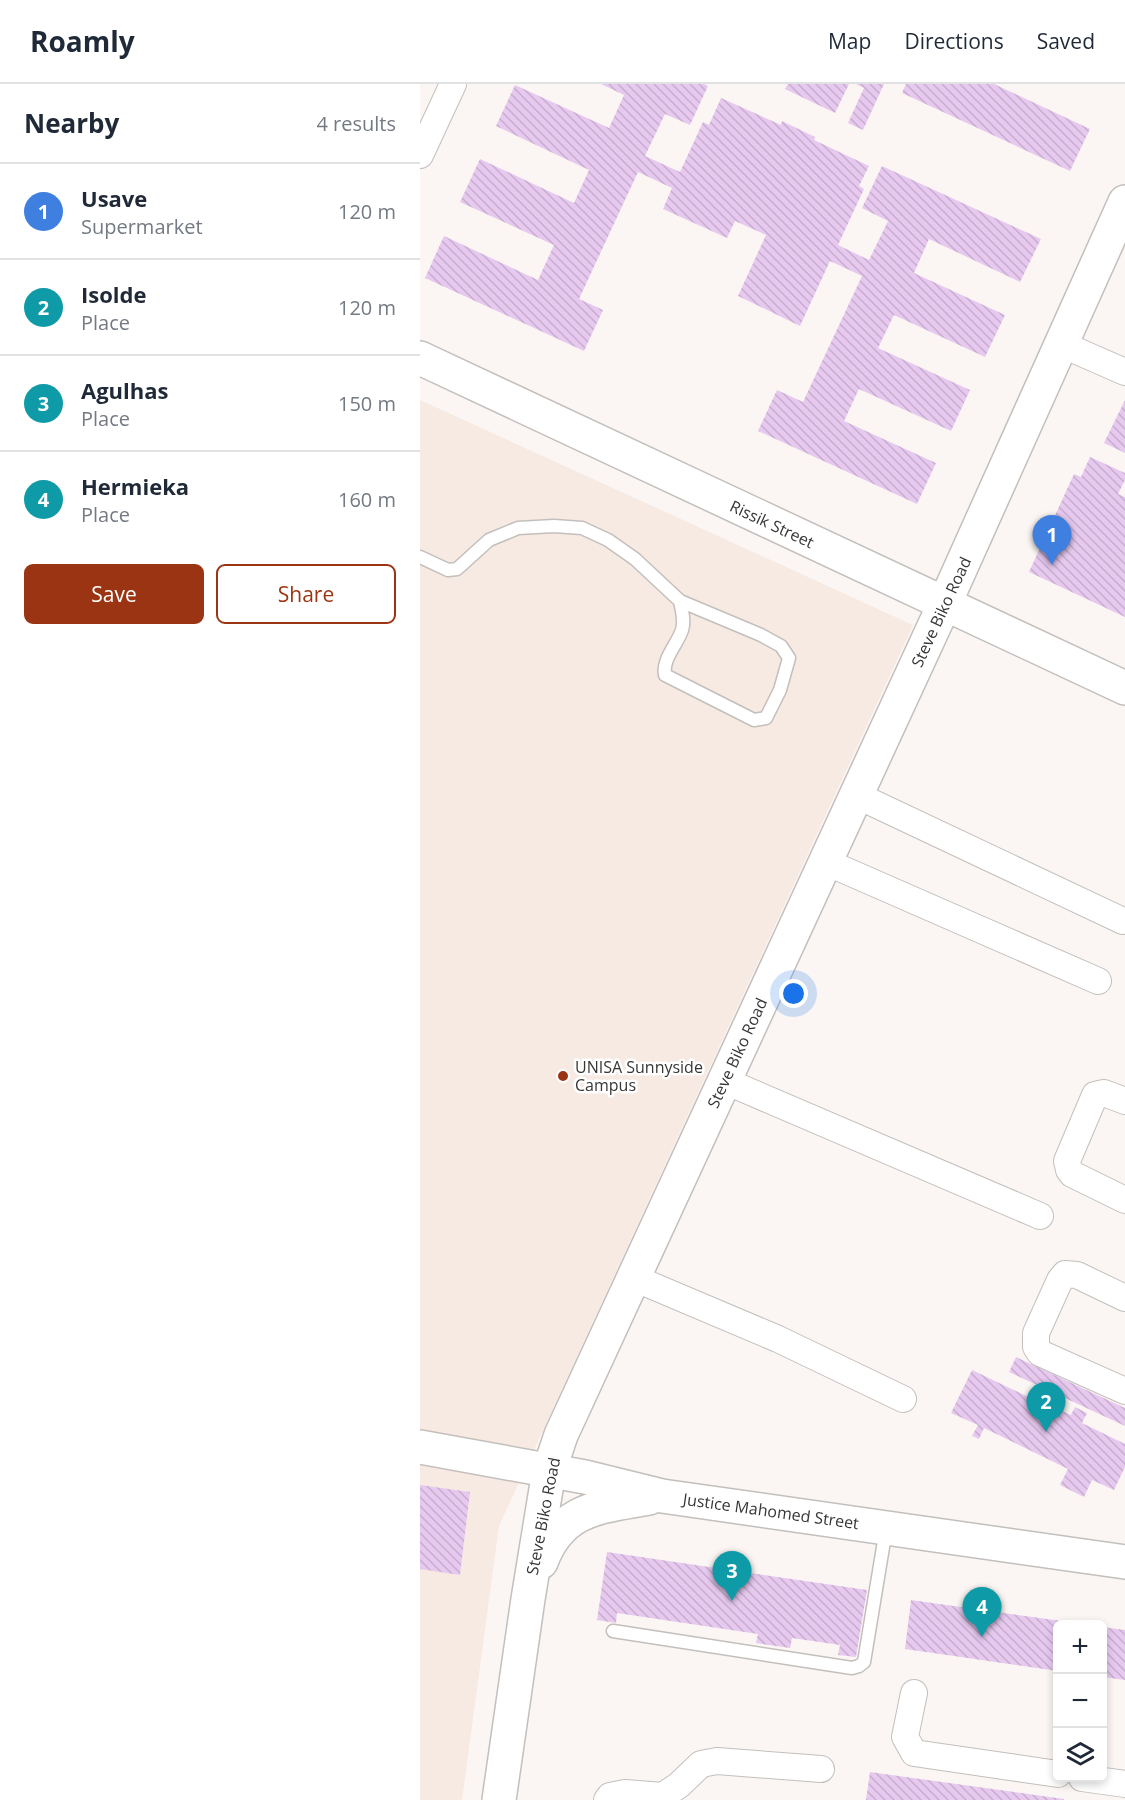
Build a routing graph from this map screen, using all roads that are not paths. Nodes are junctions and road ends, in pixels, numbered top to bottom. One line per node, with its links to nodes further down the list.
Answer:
1 (453, 84): 2 (street)
2 (420, 155)
3 (1125, 202): 4 (main road, Steve Biko Road)
4 (1061, 344): 6 (street); 9 (main road, Steve Biko Road)
5 (420, 358): 9 (main road, Rissik Street)
6 (1125, 372)
7 (420, 557): 8 (lane)
8 (680, 601): 8 (lane)
9 (944, 605): 10 (main road, Rissik Street); 11 (main road, Steve Biko Road)
10 (1125, 688)
11 (856, 795): 12 (main road, Steve Biko Road); 13 (street)
12 (826, 862): 14 (street); 15 (main road, Steve Biko Road)
13 (1123, 921)
14 (1098, 981)
15 (725, 1081): 18 (street); 19 (main road, Steve Biko Road)
16 (1125, 1101): 17 (street)
17 (1125, 1200)
18 (1040, 1216)
19 (634, 1278): 22 (street); 24 (main road, Steve Biko Road)
20 (1125, 1298): 21 (street)
21 (1125, 1391)
22 (903, 1399)
23 (420, 1447): 24 (main road, Justice Mahomed Street)
24 (549, 1471): 25 (main road, Justice Mahomed Street); 28 (main road, Steve Biko Road)
25 (662, 1496): 26 (main road, Justice Mahomed Street); 28 (main road)
26 (886, 1528): 27 (main road, Justice Mahomed Street); 29 (lane)
27 (1125, 1562)
28 (528, 1599): 36 (main road, Steve Biko Road)
29 (613, 1631)
30 (914, 1693): 32 (street)
31 (821, 1769): 35 (street)
32 (1053, 1773)
33 (1107, 1781): 34 (street)
34 (1125, 1784)
35 (652, 1798): 37 (street)
36 (499, 1800)
37 (607, 1800)

